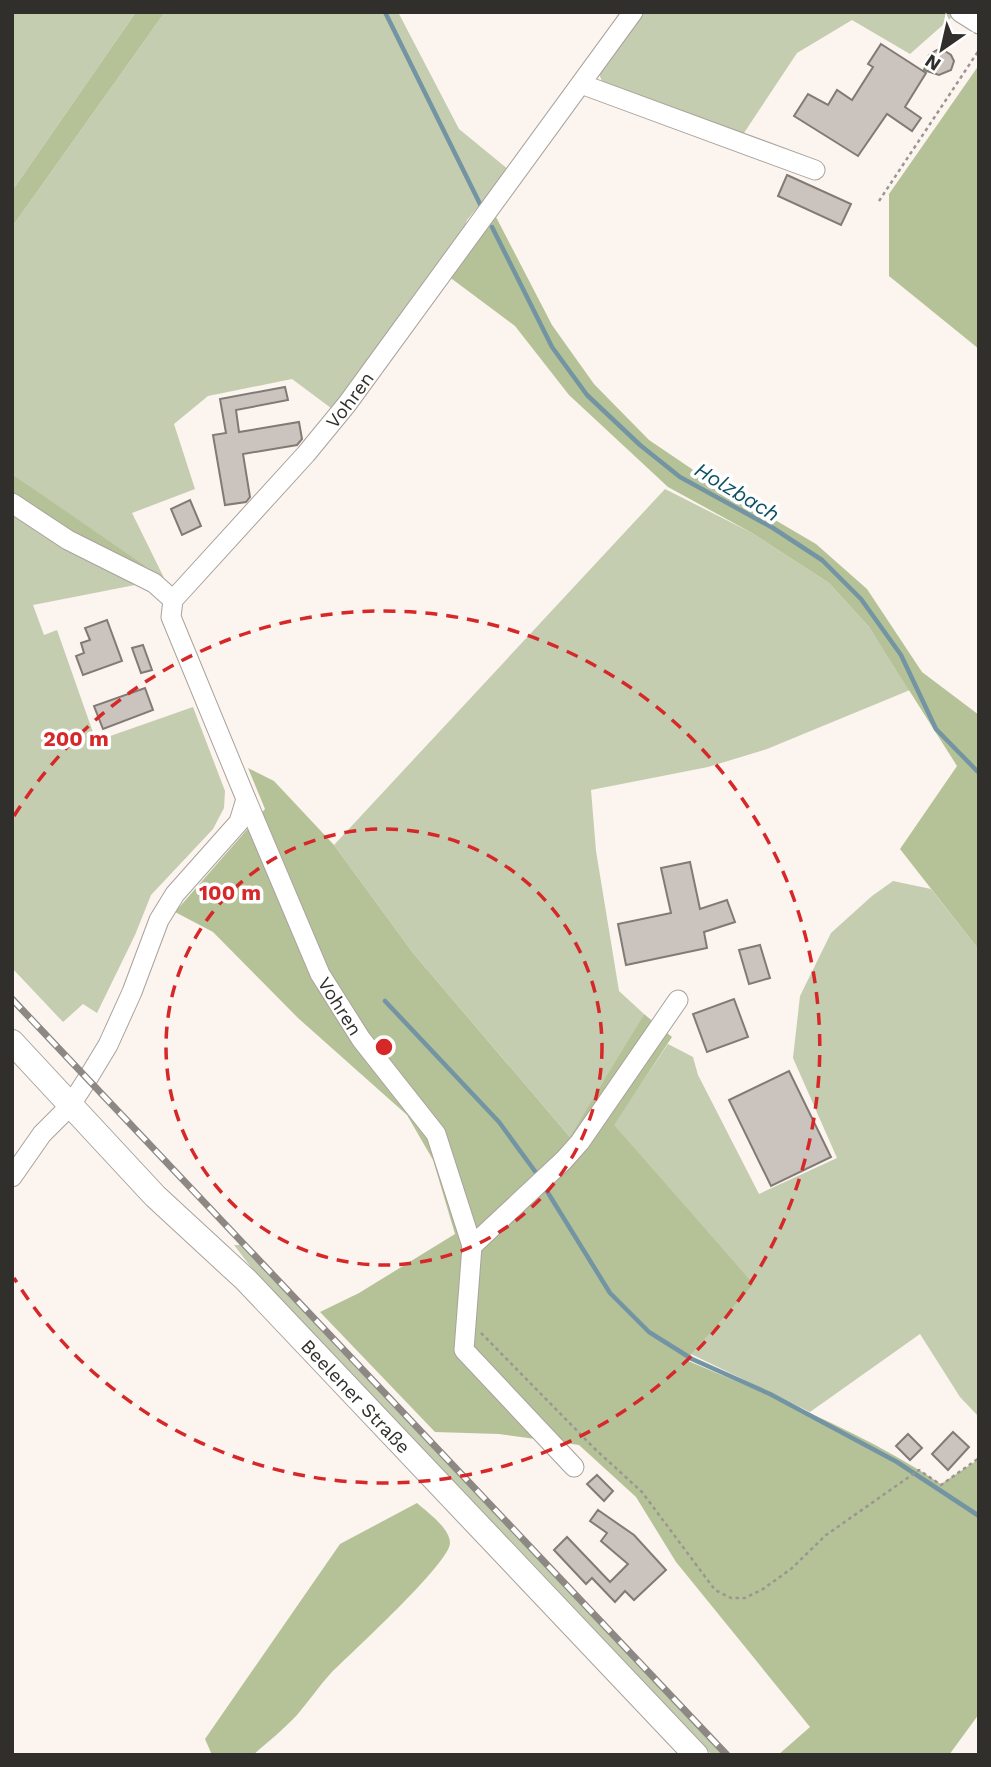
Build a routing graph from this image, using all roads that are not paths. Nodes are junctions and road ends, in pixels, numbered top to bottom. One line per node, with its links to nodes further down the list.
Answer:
1 (633, 12): 4 (street, Vohren)
2 (960, 12): 3 (street)
3 (979, 24)
4 (581, 84): 5 (street); 7 (street, Vohren)
5 (815, 170)
6 (12, 503): 7 (street)
7 (173, 600): 8 (street, Vohren)
8 (246, 799): 9 (street); 10 (street, Vohren)
9 (239, 822): 10 (street); 13 (street)
10 (259, 829): 15 (street, Vohren)
11 (678, 1000): 15 (street)
12 (12, 1041): 13 (main road, Beelener Straße)
13 (70, 1106): 14 (street); 17 (main road, Beelener Straße)
14 (12, 1177)
15 (472, 1246): 16 (street)
16 (574, 1466)
17 (696, 1755)

